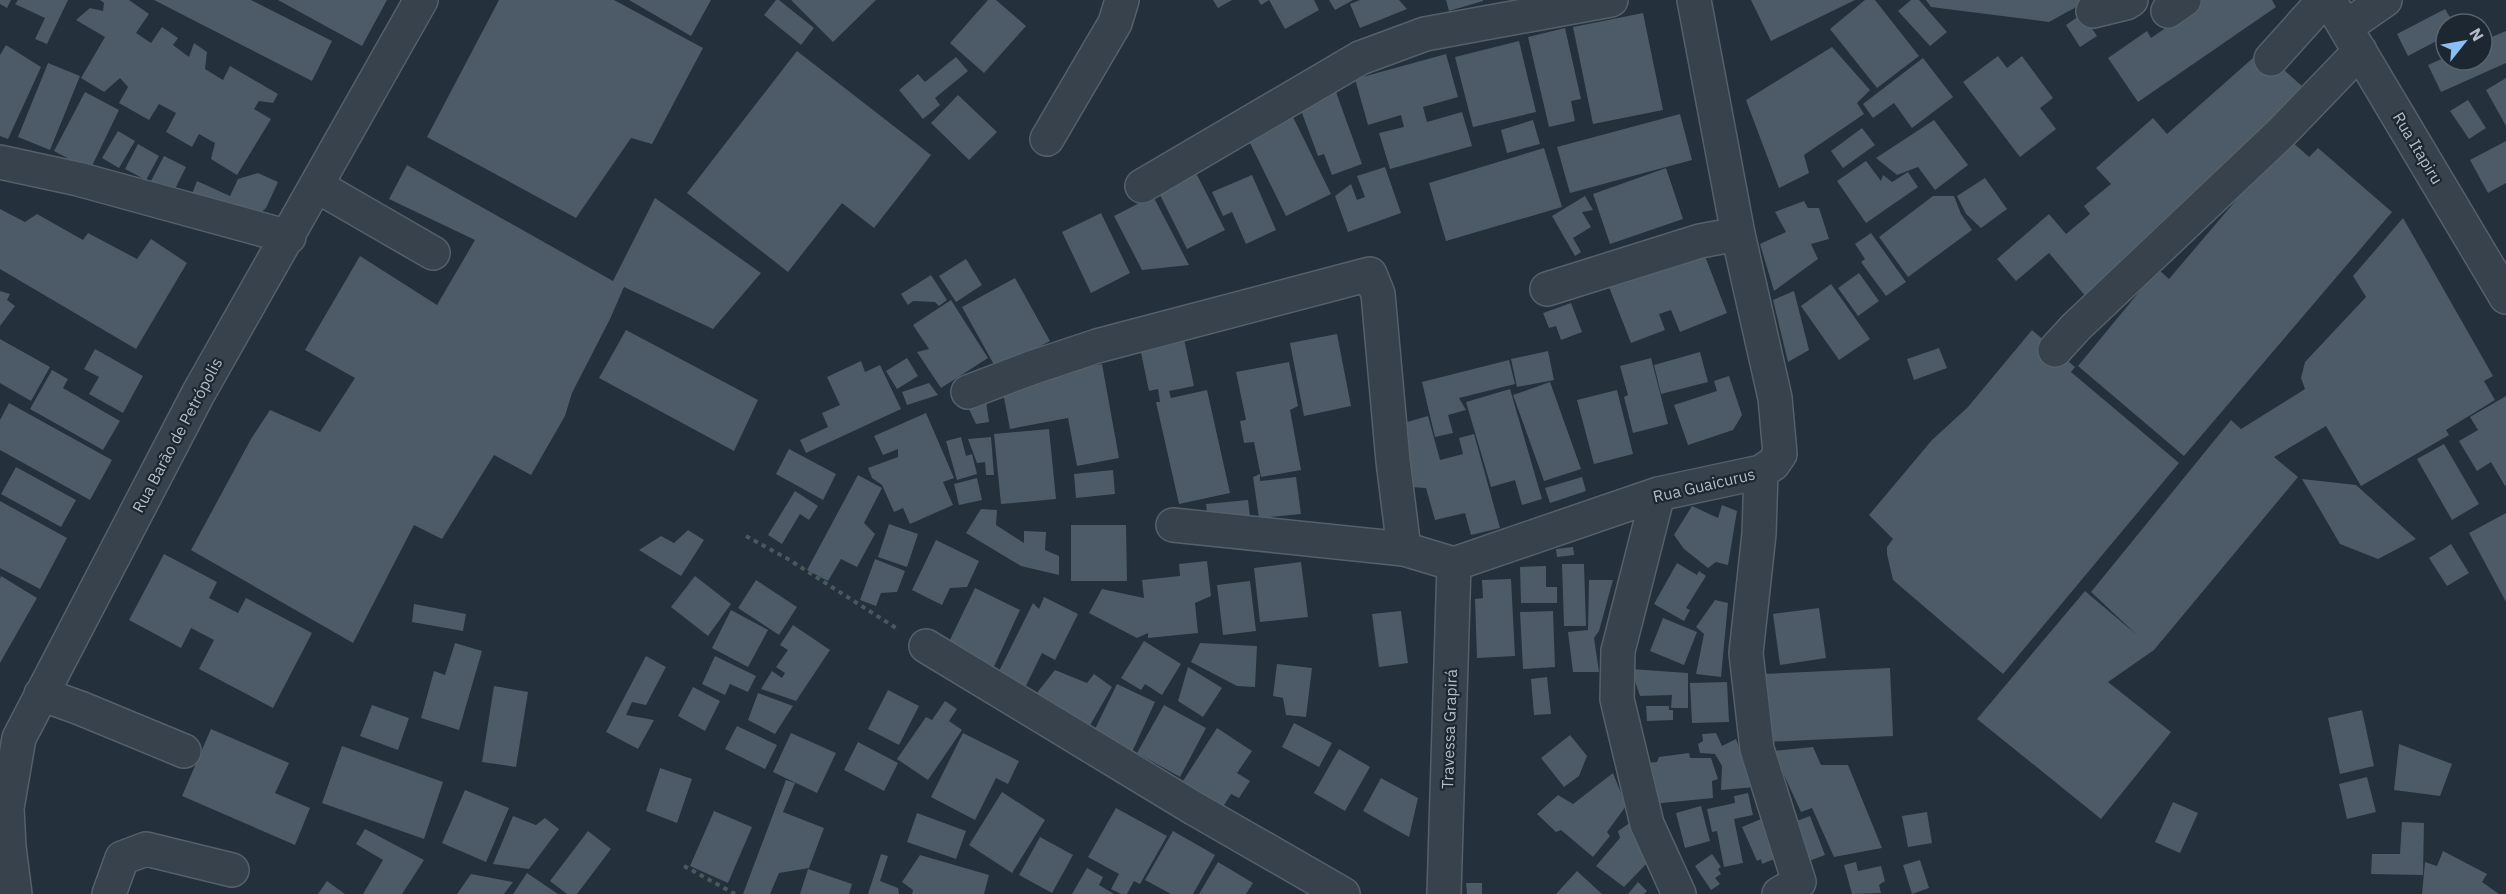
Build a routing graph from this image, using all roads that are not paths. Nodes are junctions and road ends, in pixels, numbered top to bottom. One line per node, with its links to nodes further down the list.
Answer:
1 (421, 0): 13 (street, Rua Barão de Petrópolis)
2 (1122, 0): 11 (street)
3 (1611, 0): 14 (street)
4 (1694, 0): 15 (street, Rua Guaicurus)
5 (2131, 0): 8 (street)
6 (2324, 0): 10 (street)
7 (2385, 0): 9 (street)
8 (2093, 11)
9 (2345, 26): 19 (street, Rua Itapiru); 20 (street)
10 (2271, 59)
11 (1047, 139)
12 (0, 162): 16 (street)
13 (317, 186): 16 (street, Rua Barão de Petrópolis); 17 (street)
14 (1142, 186)
15 (1738, 234): 18 (street); 22 (street, Rua Guaicurus)
16 (289, 237): 28 (street, Rua Barão de Petrópolis)
17 (433, 253)
18 (1547, 289)
19 (2506, 297)
20 (2055, 350)
21 (968, 392): 25 (street)
22 (1761, 472): 23 (street, Rua Guaicurus); 37 (street)
23 (1658, 494): 26 (street, Rua Guaicurus); 36 (street)
24 (1173, 525): 25 (street)
25 (1404, 549): 26 (street)
26 (1454, 564): 35 (street, Travessa Grapirá)
27 (926, 646): 34 (street)
28 (41, 694): 29 (street, Rua Barão de Petrópolis); 30 (street)
29 (9, 736): 32 (street, Rua Barão de Petrópolis)
30 (184, 751)
31 (232, 870): 33 (street)
32 (23, 891)
33 (109, 894)
34 (1343, 894)
35 (1444, 894)
36 (1678, 894)
37 (1779, 894)

